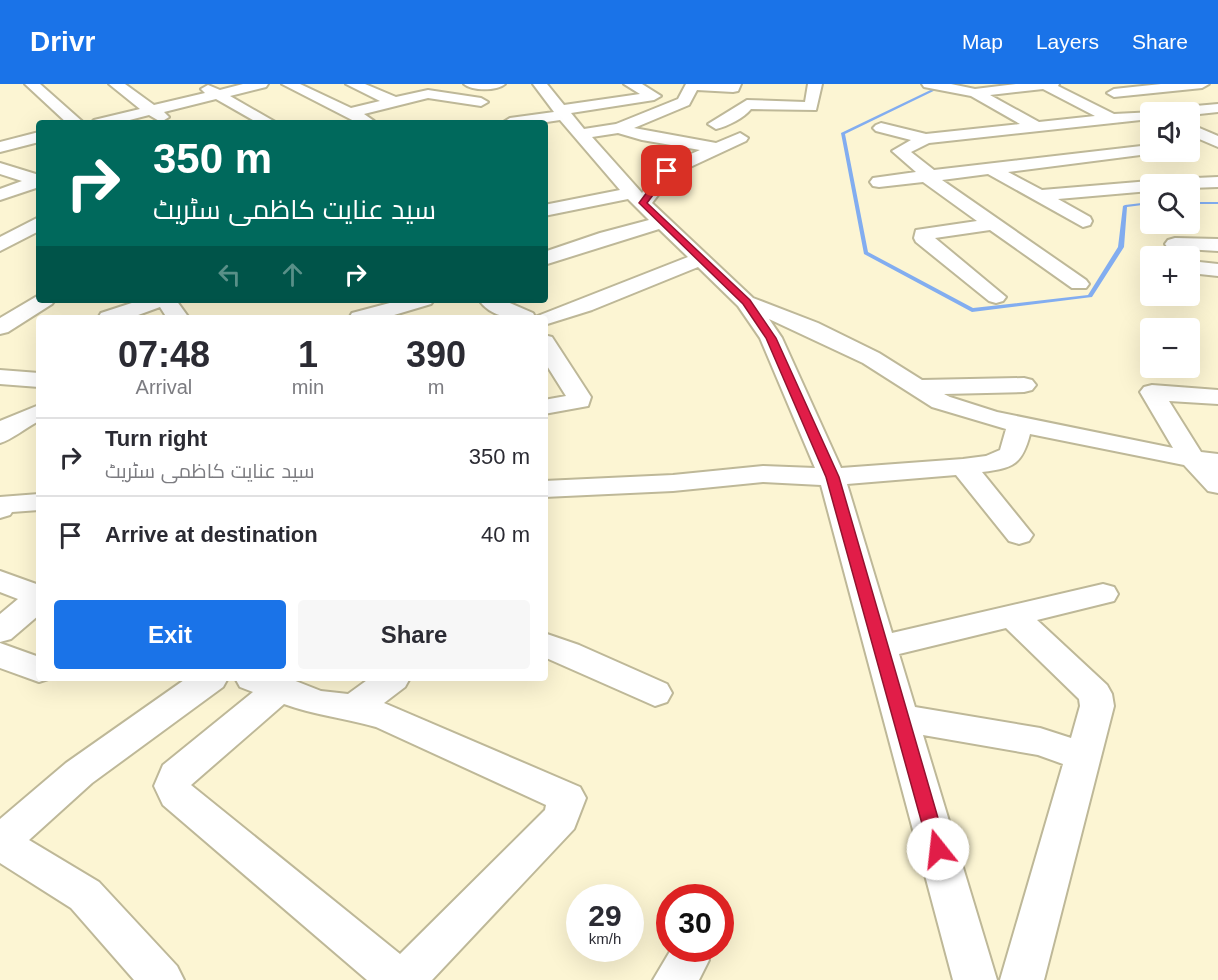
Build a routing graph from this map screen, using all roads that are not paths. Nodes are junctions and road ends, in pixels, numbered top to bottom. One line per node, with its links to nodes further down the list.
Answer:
1 (32, 84): 35 (street)
2 (117, 84): 31 (street)
3 (201, 84): 21 (street)
4 (261, 84): 21 (street)
5 (290, 84): 32 (street)
6 (354, 84): 23 (street)
7 (471, 84): 8 (street)
8 (498, 84)
9 (540, 84): 40 (street)
10 (632, 84): 20 (street)
11 (734, 84): 18 (street)
12 (815, 84): 28 (street)
13 (929, 84): 19 (street)
14 (1052, 84): 16 (street)
15 (1202, 84): 26 (street)
16 (1045, 85): 19 (street); 34 (street)
17 (667, 87): 20 (street)
18 (693, 92): 43 (street)
19 (972, 92): 45 (street)
20 (651, 93): 40 (street)
21 (216, 94): 31 (street); 38 (street)
22 (411, 98): 23 (street); 24 (street); 29 (street)
23 (394, 102): 32 (street)
24 (481, 102)
25 (721, 105): 28 (street)
26 (1140, 105)
27 (1218, 108): 30 (street)
28 (743, 109): 42 (street)
29 (438, 110)
30 (1200, 110)
31 (151, 111): 36 (street); 37 (street)
32 (350, 113): 39 (street)
33 (1140, 116): 34 (street)
34 (1112, 119): 45 (street)
35 (73, 120)
36 (112, 120)
37 (165, 120)
38 (264, 120)
39 (364, 120)
40 (568, 120): 41 (street); 43 (street); 66 (street)
41 (548, 121)
42 (716, 124)
43 (619, 128): 53 (street)
44 (881, 128): 49 (street)
45 (1038, 128): 49 (street)
46 (1200, 134): 50 (street)
47 (36, 138): 51 (street)
48 (740, 138): 53 (street)
49 (926, 139): 57 (street)
50 (1217, 142): 52 (street)
51 (4, 143)
52 (1200, 144)
53 (717, 148): 66 (street)
54 (1140, 151): 56 (street)
55 (0, 168): 58 (street)
56 (991, 169): 57 (street); 65 (street)
57 (928, 176): 60 (street); 69 (street)
58 (36, 180)
59 (36, 182): 64 (street)
60 (879, 182)
61 (1218, 182): 62 (street)
62 (1200, 183)
63 (1140, 187): 65 (street)
64 (0, 195)
65 (1037, 196): 68 (street)
66 (646, 206): 67 (street); 76 (street); 77 (street)
67 (548, 211)
68 (1083, 221)
69 (993, 224): 80 (street); 81 (street)
70 (36, 225): 74 (street)
71 (1200, 227): 72 (street)
72 (1218, 227)
73 (1175, 244): 75 (street)
74 (0, 245)
75 (1218, 245)
76 (548, 258)
77 (700, 259): 82 (street); 92 (street)
78 (1200, 268): 79 (street)
79 (1218, 270)
80 (1079, 284)
81 (996, 297)
82 (746, 302): 98 (street); 107 (street)
83 (40, 303): 93 (street)
84 (154, 303): 88 (street)
85 (165, 303): 89 (street)
86 (413, 303): 90 (street)
87 (494, 303): 91 (street)
88 (118, 315)
89 (175, 315)
90 (371, 315)
91 (518, 315)
92 (548, 318)
93 (0, 327)
94 (548, 348): 100 (street)
95 (0, 377): 96 (street)
96 (36, 378)
97 (1024, 385): 98 (street)
98 (918, 387): 102 (street)
99 (1218, 397): 104 (street)
100 (548, 406)
101 (36, 413): 103 (street)
102 (1020, 424): 104 (street); 106 (street)
103 (0, 435)
104 (1192, 458): 105 (street); 108 (street)
105 (1218, 462)
106 (963, 467): 107 (street); 112 (street)
107 (832, 477): 109 (street); 120 (street)
108 (1218, 485)
109 (548, 489)
110 (36, 502): 111 (street)
111 (0, 508)
112 (1019, 535)
113 (0, 582): 115 (street)
114 (1103, 594): 117 (street)
115 (36, 596)
116 (36, 600): 118 (street)
117 (1012, 615): 120 (street); 129 (street)
118 (0, 631)
119 (548, 646): 126 (street)
120 (881, 647): 128 (street)
121 (0, 655): 122 (street)
122 (36, 669)
123 (207, 681): 130 (street)
124 (389, 681): 127 (street)
125 (266, 683): 127 (street); 132 (street)
126 (655, 693)
127 (354, 708): 132 (street)
128 (901, 718): 129 (street); 133 (street)
129 (1084, 758): 134 (street)
130 (0, 842): 131 (street)
131 (162, 980)
132 (401, 980)
133 (975, 980)
134 (1022, 980)

